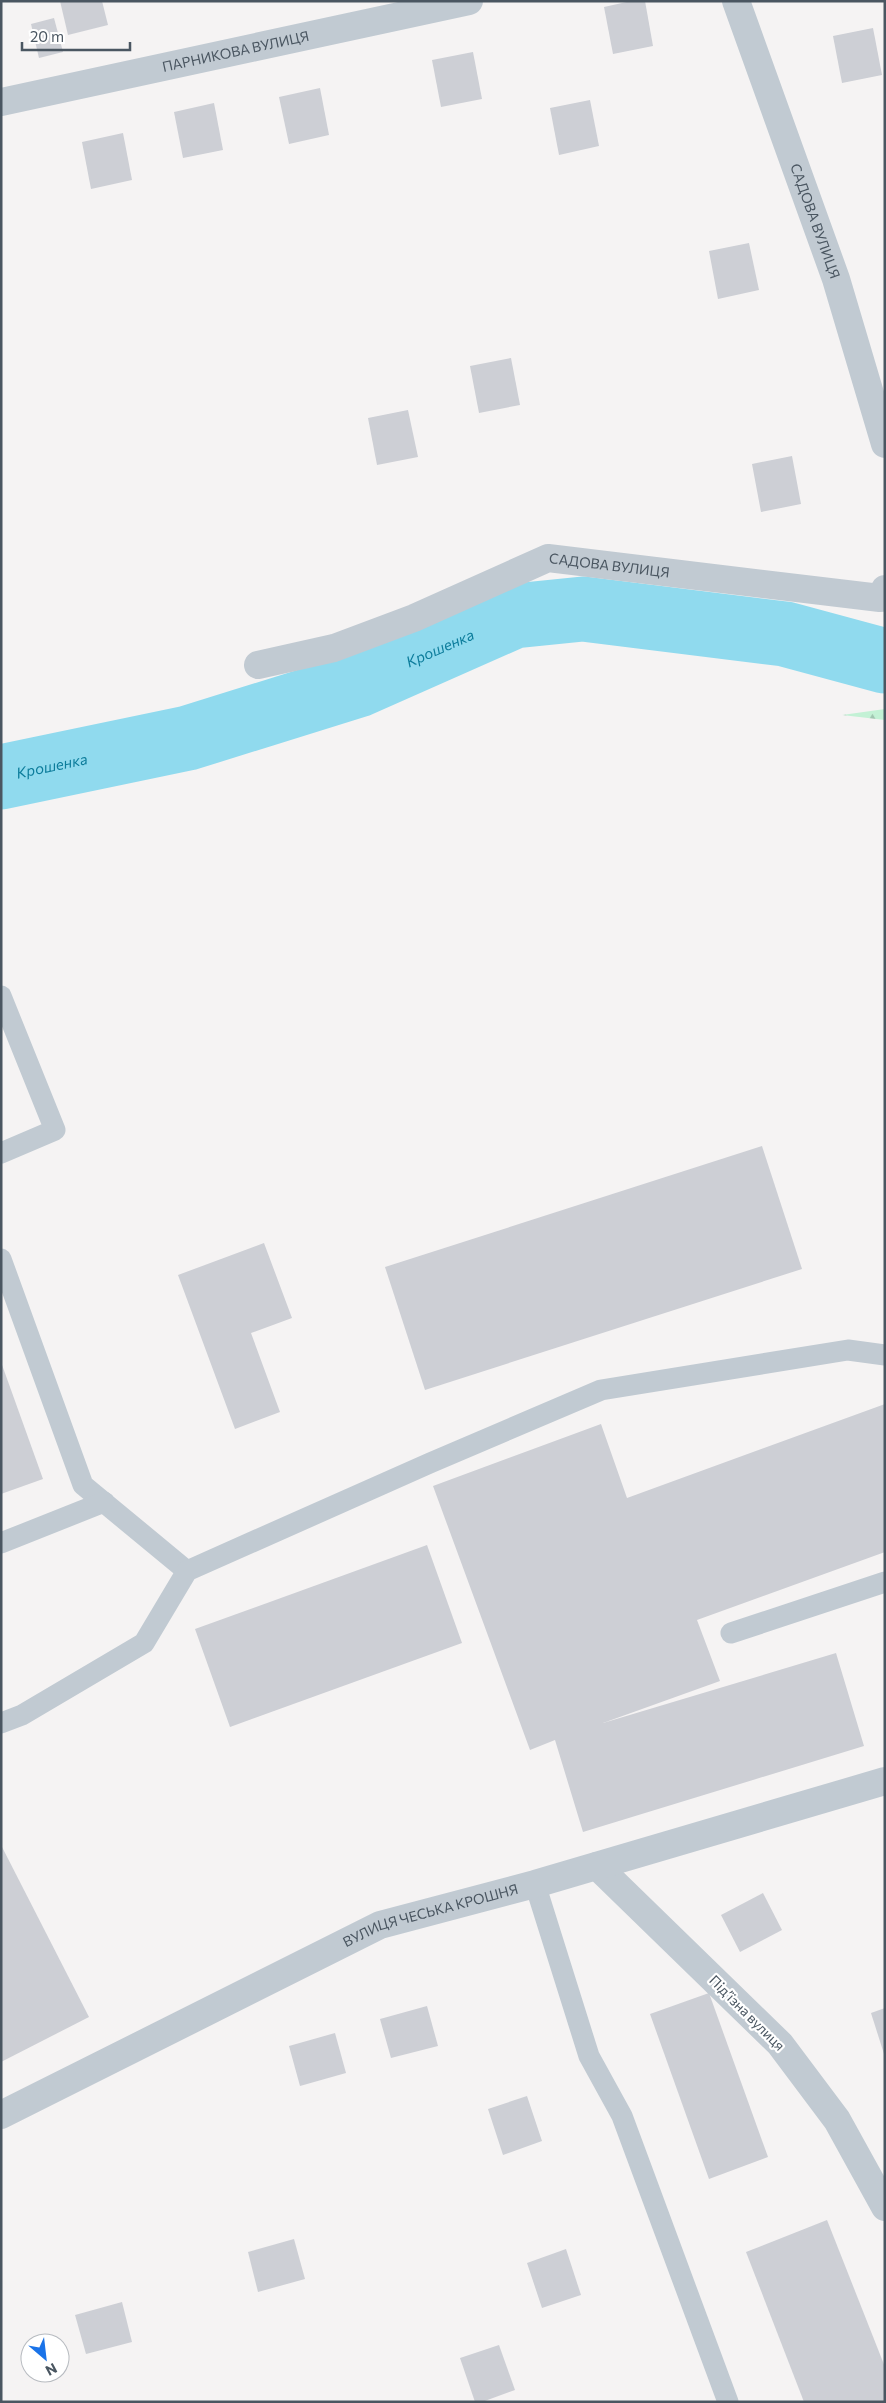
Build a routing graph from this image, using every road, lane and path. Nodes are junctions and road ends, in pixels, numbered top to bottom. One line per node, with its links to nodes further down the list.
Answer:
1 (469, 1): 3 (street, ПАРНИКОВА ВУЛИЦЯ)
2 (736, 1): 4 (street, САДОВА ВУЛИЦЯ)
3 (1, 102)
4 (885, 444)
5 (885, 589): 6 (street, САДОВА ВУЛИЦЯ)
6 (258, 665)
7 (1, 996): 8 (lane)
8 (1, 1153)
9 (1, 1259): 11 (lane)
10 (885, 1355): 13 (lane)
11 (104, 1502): 12 (lane); 13 (lane)
12 (1, 1543)
13 (187, 1571): 16 (lane)
14 (885, 1582): 15 (lane)
15 (731, 1633)
16 (1, 1723)
17 (885, 1781): 18 (street, ВУЛИЦЯ ЧЕСЬКА КРОШНЯ)
18 (598, 1866): 19 (street, ВУЛИЦЯ ЧЕСЬКА КРОШНЯ); 21 (street, Підʼїзна вулиця)
19 (535, 1884): 20 (street, ВУЛИЦЯ ЧЕСЬКА КРОШНЯ); 22 (lane)
20 (1, 2115)
21 (885, 2207)
22 (728, 2402)

